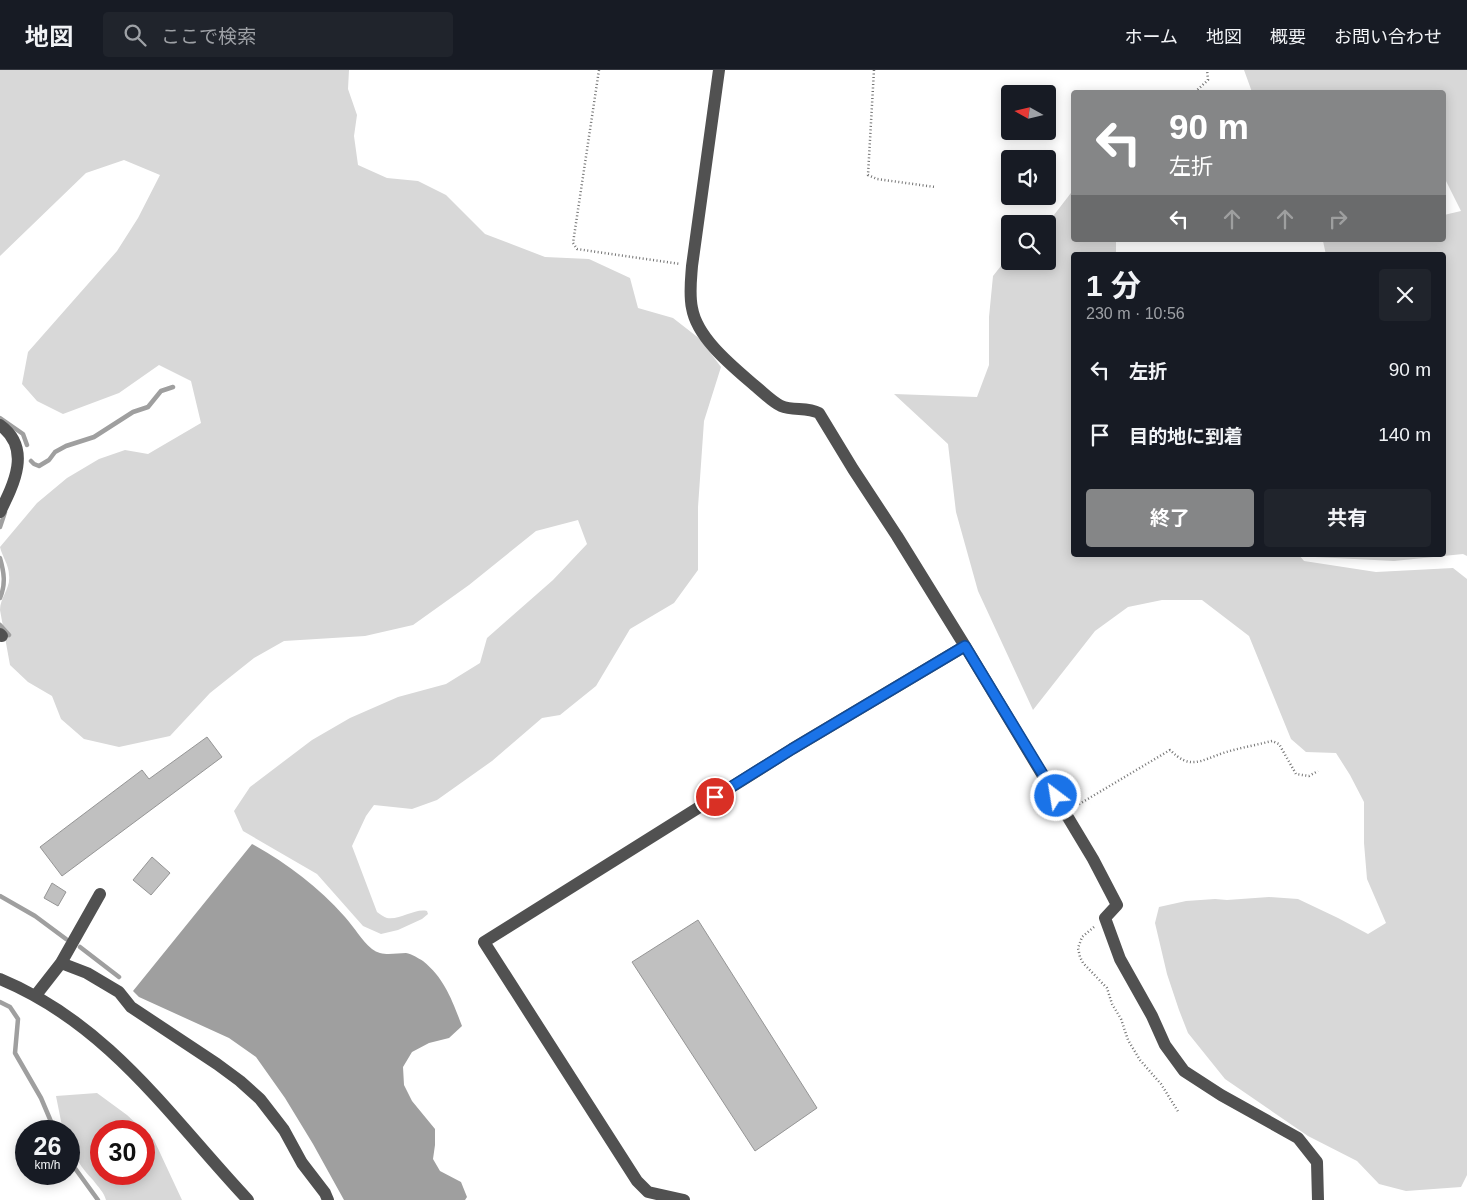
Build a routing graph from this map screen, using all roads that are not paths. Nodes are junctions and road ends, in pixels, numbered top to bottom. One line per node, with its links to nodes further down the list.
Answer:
1 (719, 70): 4 (street)
2 (0, 425): 3 (street)
3 (0, 512)
4 (965, 646): 11 (street); 12 (street)
5 (100, 894): 6 (street)
6 (61, 963): 8 (street); 10 (street)
7 (0, 979): 8 (street)
8 (36, 995): 9 (street)
9 (248, 1200)
10 (328, 1200)
11 (684, 1200)
12 (1318, 1200)

